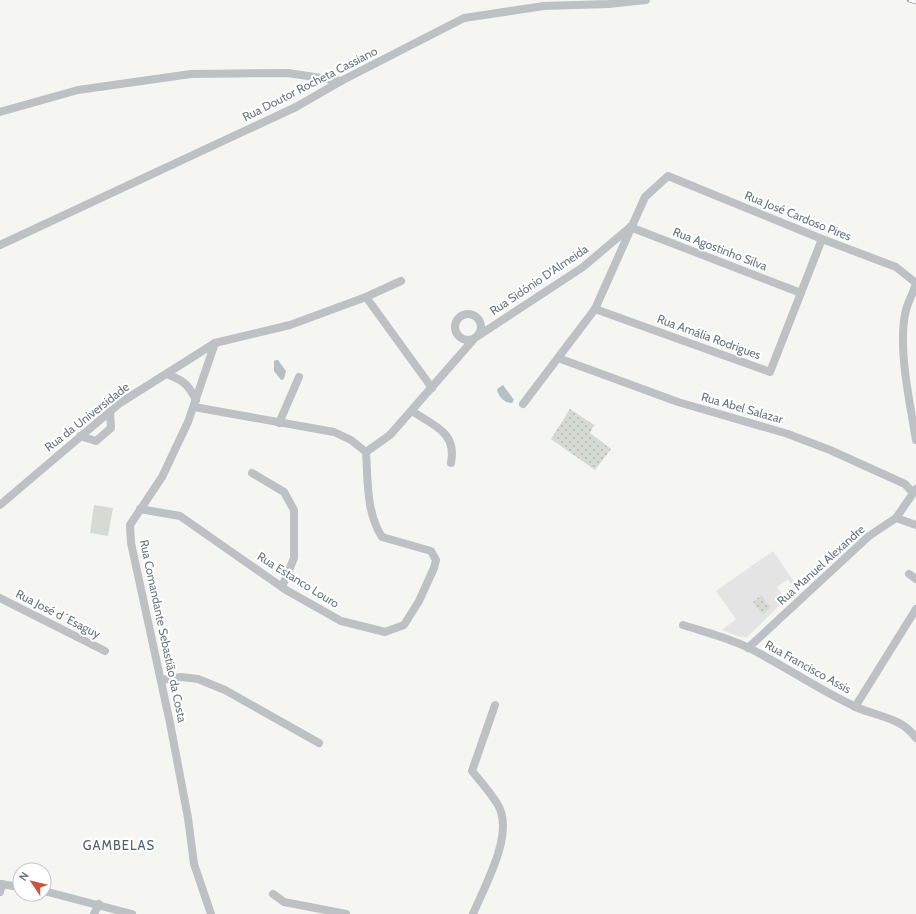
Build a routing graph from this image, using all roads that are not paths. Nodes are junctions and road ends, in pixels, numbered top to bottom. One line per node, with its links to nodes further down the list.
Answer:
1 (646, 0): 2 (street, Rua Doutor Rocheta Cassiano)
2 (341, 81): 3 (street); 6 (street, Rua Doutor Rocheta Cassiano)
3 (0, 112)
4 (630, 227): 5 (street, Rua José Cardoso Pires); 9 (street, Rua Agostinho Silva); 11 (street); 16 (street, Rua Sidónio D'Almeida)
5 (822, 239): 8 (street, Rua José Cardoso Pires); 9 (street, Rua Amália Rodrigues)
6 (0, 245)
7 (402, 281): 10 (street, Rua da Universidade)
8 (916, 284): 23 (street)
9 (801, 293): 11 (street, Rua Amália Rodrigues)
10 (366, 297): 12 (street, Rua da Universidade); 16 (street)
11 (595, 309): 13 (street)
12 (215, 343): 14 (street, Rua da Universidade); 17 (street, Rua Comandante Sebastião da Costa)
13 (558, 358): 18 (street); 27 (street, Rua Abel Salazar)
14 (167, 374): 17 (street); 20 (street, Rua da Universidade)
15 (299, 377): 21 (street)
16 (432, 388): 19 (street, Rua Sidónio D'Almeida)
17 (195, 404): 21 (street); 29 (street, Rua Comandante Sebastião da Costa)
18 (523, 404)
19 (412, 410): 24 (street, Rua Sidónio D'Almeida); 25 (street)
20 (110, 411): 22 (street, Rua da Universidade); 22 (street)
21 (279, 423): 24 (street)
22 (80, 436): 28 (street, Rua da Universidade)
23 (916, 440)
24 (366, 452): 34 (street, Rua Estanco Louro)
25 (451, 463)
26 (252, 473): 34 (street)
27 (915, 491): 30 (street)
28 (0, 505)
29 (140, 509): 34 (street, Rua Estanco Louro); 40 (street, Rua Comandante Sebastião da Costa)
30 (896, 518): 31 (street); 38 (street, Rua Manuel Alexandre)
31 (916, 525)
32 (909, 574): 33 (street)
33 (916, 579)
34 (282, 587)
35 (0, 598): 39 (street, Rua José d´Esaguy)
36 (915, 614): 42 (street)
37 (683, 625): 38 (street, Rua Francisco Assis)
38 (748, 648): 42 (street, Rua Francisco Assis)
39 (105, 651)
40 (161, 680): 44 (street); 52 (street, Rua Comandante Sebastião da Costa)
41 (495, 705): 54 (street)
42 (856, 707): 43 (street, Rua Francisco Assis)
43 (916, 738)
44 (319, 743)
45 (1, 887): 46 (street)
46 (12, 887)
47 (52, 893): 49 (street)
48 (273, 894): 53 (street)
49 (99, 904): 50 (street); 51 (street)
50 (94, 914)
51 (132, 914)
52 (210, 914)
53 (346, 914)
54 (473, 914)

